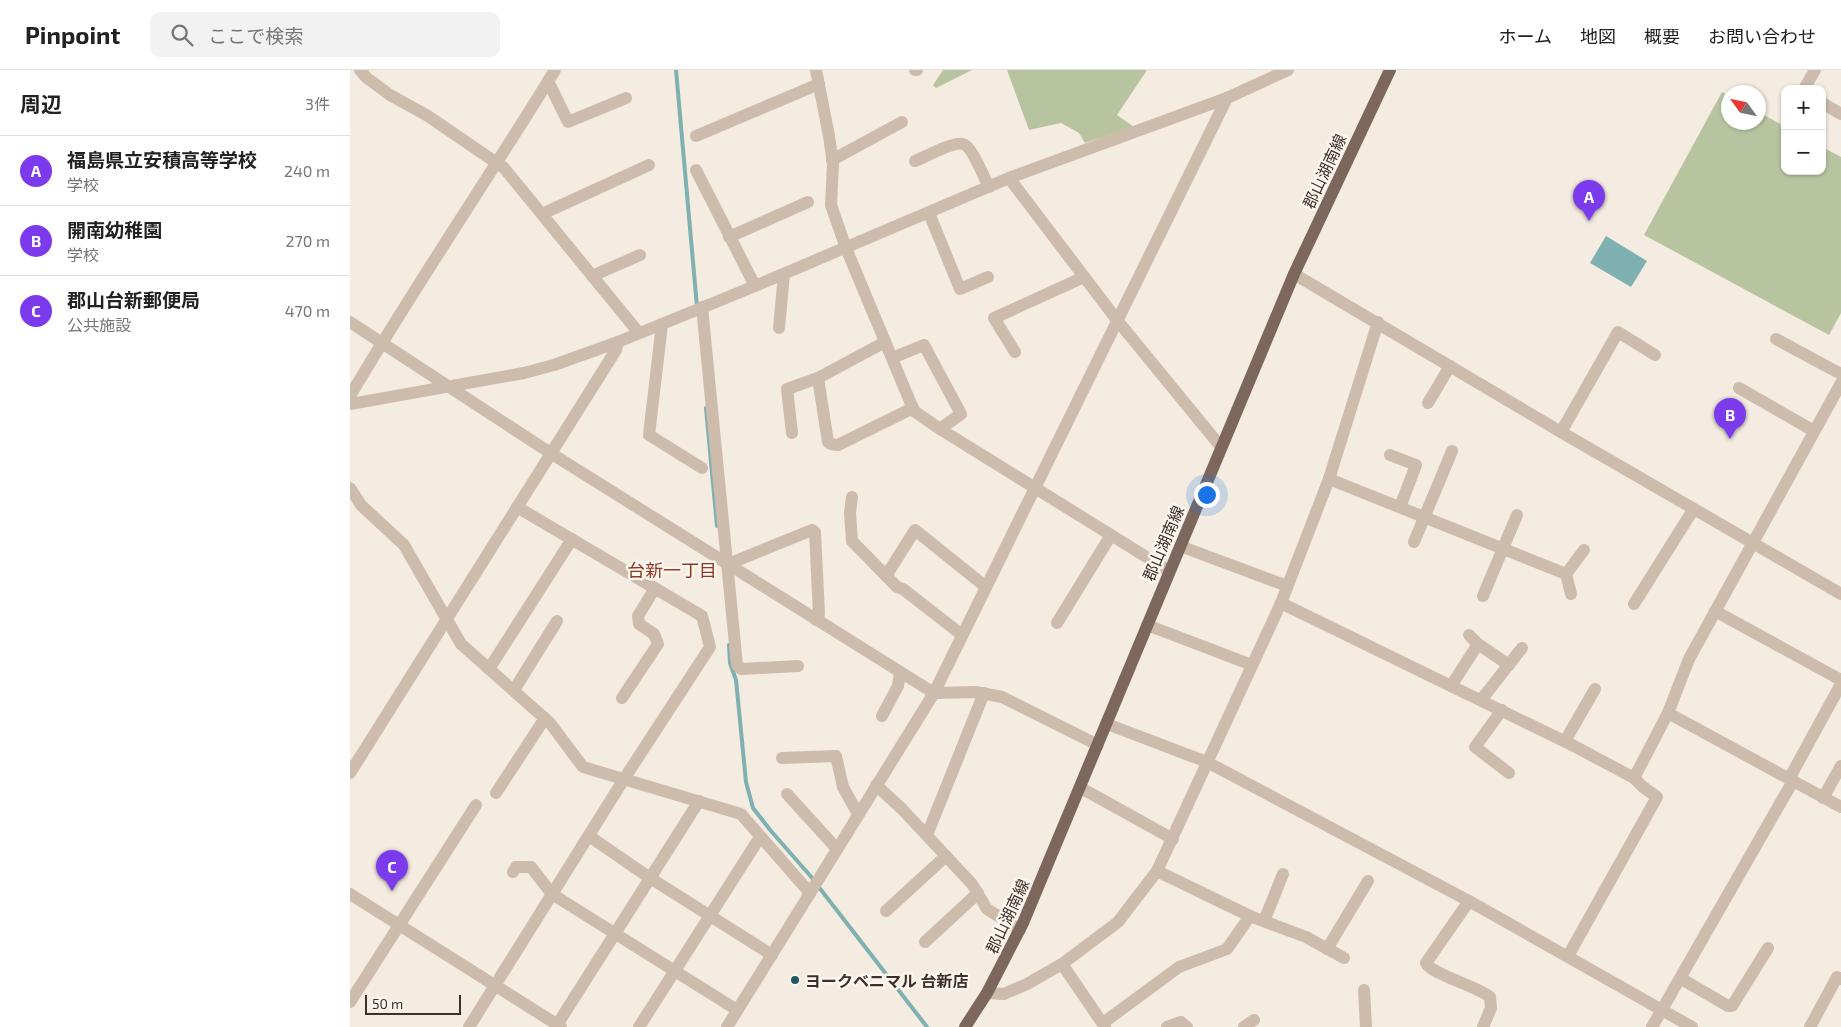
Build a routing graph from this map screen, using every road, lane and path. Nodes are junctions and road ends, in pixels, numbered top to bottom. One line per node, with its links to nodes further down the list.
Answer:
1 (360, 70): 18 (street)
2 (555, 70): 7 (street)
3 (816, 70): 8 (street)
4 (1288, 70): 11 (street)
5 (1390, 70): 30 (main road, 郡山湖南線)
6 (1815, 70): 9 (street)
7 (548, 81): 10 (street); 18 (street)
8 (819, 84): 15 (street); 16 (street)
9 (1806, 85)
10 (626, 98)
11 (1227, 98): 21 (street); 36 (street)
12 (1826, 105): 13 (street)
13 (1841, 114)
14 (902, 122): 16 (street)
15 (696, 136)
16 (832, 160): 27 (street)
17 (915, 162): 22 (street)
18 (497, 164): 25 (street); 43 (street)
19 (649, 165): 25 (street)
20 (696, 170): 26 (street)
21 (1009, 178): 22 (street); 33 (street)
22 (989, 187): 24 (street)
23 (808, 202): 26 (street)
24 (929, 213): 27 (street); 32 (street)
25 (542, 214): 31 (street)
26 (729, 237): 34 (street)
27 (846, 248): 29 (street); 45 (street)
28 (640, 255): 31 (street)
29 (784, 274): 34 (street); 40 (street)
30 (1294, 274): 38 (street); 63 (main road, 郡山湖南線)
31 (592, 276): 41 (street)
32 (988, 277)
33 (1084, 277): 36 (street); 46 (street)
34 (755, 286): 35 (street)
35 (702, 308): 39 (street); 84 (street)
36 (1117, 320): 63 (street); 70 (street)
37 (350, 322): 43 (street)
38 (1378, 322): 49 (street); 68 (street)
39 (662, 324): 41 (street); 67 (street)
40 (779, 328)
41 (639, 333): 44 (street)
42 (1776, 339): 50 (street)
43 (382, 342): 53 (street); 55 (street)
44 (618, 342): 53 (street); 65 (street)
45 (886, 342): 48 (street); 51 (street)
46 (1016, 352)
47 (1656, 355): 61 (street)
48 (892, 358): 58 (street); 59 (street)
49 (1450, 366): 56 (street); 61 (street)
50 (1841, 374)
51 (818, 378): 58 (street); 62 (street)
52 (1841, 383): 60 (street)
53 (447, 386): 57 (street); 65 (street)
54 (1739, 388): 60 (street)
55 (350, 396)
56 (1428, 403)
57 (350, 404)
58 (912, 408): 59 (street)
59 (940, 429): 70 (street)
60 (1814, 431): 80 (street)
61 (1561, 432): 74 (street)
62 (792, 433)
63 (1221, 447): 81 (main road, 郡山湖南線)
64 (1452, 451): 76 (street)
65 (552, 454): 72 (street); 84 (street)
66 (1390, 455): 73 (street)
67 (702, 468)
68 (1328, 479): 73 (street); 88 (street)
69 (350, 488): 97 (street)
70 (1034, 488): 77 (street); 89 (street)
71 (852, 497): 87 (street)
72 (517, 506): 78 (street); 97 (street)
73 (1400, 507): 76 (street)
74 (1694, 510): 80 (street); 95 (street)
75 (1516, 515): 82 (street)
76 (1425, 517): 79 (street); 82 (street)
77 (1111, 535): 85 (street); 100 (street)
78 (572, 539): 90 (street); 107 (street)
79 (1414, 542)
80 (1751, 544): 92 (street); 96 (street)
81 (1180, 546): 85 (main road, 郡山湖南線); 88 (street)
82 (1502, 548): 86 (street); 93 (street)
83 (1584, 550): 86 (street)
84 (728, 564): 98 (street); 98 (street); 106 (street)
85 (1170, 571): 101 (main road, 郡山湖南線)
86 (1566, 574): 91 (street)
87 (886, 576): 89 (street); 102 (street)
88 (1287, 586): 94 (street)
89 (986, 587): 102 (street)
90 (655, 588): 116 (street); 131 (street)
91 (1571, 594)
92 (1841, 594)
93 (1482, 596)
94 (1280, 603): 104 (street); 111 (street)
95 (1634, 604)
96 (1715, 611): 109 (street); 119 (street)
97 (446, 620): 107 (street); 128 (street)
98 (816, 620): 108 (street)
99 (557, 621): 113 (street)
100 (1057, 623)
101 (1147, 626): 104 (street); 122 (main road, 郡山湖南線)
102 (962, 635): 114 (street)
103 (1522, 648): 105 (street)
104 (1252, 665): 126 (street)
105 (1510, 665): 111 (street); 117 (street)
106 (798, 666)
107 (489, 669): 113 (street)
108 (900, 672): 114 (street); 120 (street)
109 (1841, 680)
110 (1841, 684): 132 (street)
111 (1451, 686): 117 (street)
112 (1595, 689): 123 (street)
113 (514, 690): 121 (street)
114 (934, 693): 115 (street); 133 (street)
115 (984, 694): 124 (street); 142 (street)
116 (622, 698)
117 (1481, 700): 118 (street)
118 (1502, 710): 123 (street); 129 (street)
119 (1668, 713): 130 (street); 132 (street)
120 (882, 716)
121 (545, 718): 131 (street); 135 (street)
122 (1107, 724): 124 (main road, 郡山湖南線); 126 (street)
123 (1565, 741): 130 (street)
124 (1098, 745): 134 (main road, 郡山湖南線)
125 (782, 758): 141 (street)
126 (1207, 762): 145 (street); 157 (street)
127 (1841, 766): 137 (street)
128 (350, 773)
129 (1509, 773)
130 (1634, 778): 169 (street)
131 (624, 779): 138 (street); 143 (street)
132 (1791, 780): 137 (street); 173 (street)
133 (876, 786): 141 (street); 142 (street)
134 (1080, 788): 145 (street); 163 (main road, 郡山湖南線)
135 (496, 793)
136 (787, 794): 146 (street)
137 (1823, 798): 140 (street)
138 (698, 801): 144 (street); 151 (street)
139 (476, 804): 162 (street)
140 (1841, 807)
141 (858, 814): 146 (street)
142 (927, 835): 147 (street)
143 (589, 836): 151 (street); 156 (street)
144 (760, 837): 153 (street); 159 (street)
145 (1172, 838): 148 (street)
146 (837, 848): 153 (street)
147 (946, 856): 154 (street); 158 (street)
148 (1157, 871): 160 (street); 171 (street)
149 (513, 872): 156 (street)
150 (1283, 874): 161 (street)
151 (650, 878): 159 (street); 164 (street)
152 (1368, 881): 167 (street)
153 (810, 893): 168 (street)
154 (978, 893): 163 (street); 165 (street)
155 (350, 894): 162 (street)
156 (552, 894): 164 (street); 175 (street)
157 (1469, 901): 169 (street); 190 (street)
158 (886, 911)
159 (711, 916): 168 (street); 172 (street)
160 (1250, 916): 161 (street); 181 (street)
161 (1264, 921): 167 (street)
162 (399, 925): 175 (street); 178 (street)
163 (1020, 930): 177 (main road, 郡山湖南線)
164 (615, 933): 172 (street); 182 (street)
165 (925, 942)
166 (1768, 948): 173 (street)
167 (1327, 949): 170 (street)
168 (772, 955): 179 (street)
169 (1568, 956): 180 (street)
170 (1344, 958)
171 (1062, 964): 177 (street); 181 (street)
172 (675, 971): 179 (street); 184 (street)
173 (1680, 978): 180 (street)
174 (1841, 979): 193 (street)
175 (495, 986): 182 (street); 183 (street)
176 (1364, 990): 189 (street)
177 (987, 993): 186 (main road, 郡山湖南線)
178 (352, 996)
179 (737, 1010): 185 (street)
180 (1662, 1010): 191 (street); 192 (street)
181 (1104, 1025)
182 (559, 1026)
183 (469, 1027)
184 (639, 1027)
185 (727, 1027)
186 (965, 1027)
187 (1167, 1027): 188 (street)
188 (1187, 1027)
189 (1366, 1027)
190 (1483, 1027)
191 (1652, 1027)
192 (1692, 1027)
193 (1810, 1027)

